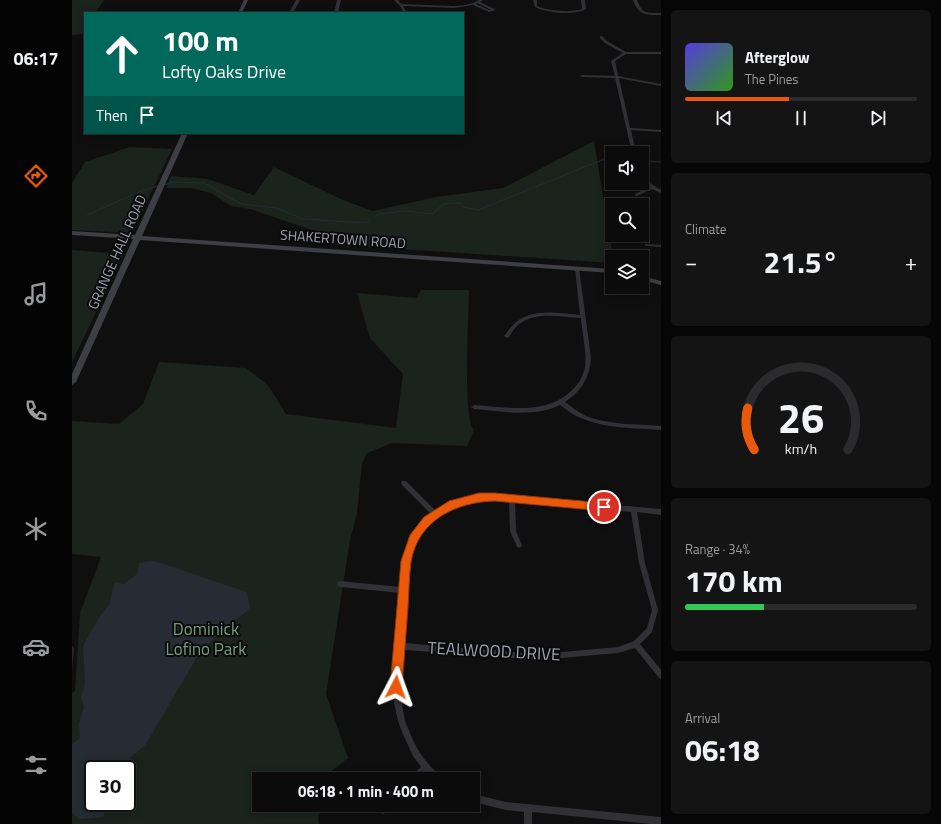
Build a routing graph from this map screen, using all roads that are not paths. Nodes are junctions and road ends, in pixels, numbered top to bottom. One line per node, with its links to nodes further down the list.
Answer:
1 (246, 0): 11 (street)
2 (298, 0): 12 (street)
3 (339, 0): 13 (street)
4 (396, 0): 10 (street)
5 (535, 0): 6 (street)
6 (583, 0)
7 (635, 0): 15 (street)
8 (480, 1): 9 (street); 9 (street)
9 (474, 4): 10 (street)
10 (401, 5): 14 (street)
11 (240, 12)
12 (292, 12)
13 (336, 12)
14 (404, 12)
15 (661, 14)
16 (601, 37): 17 (street)
17 (625, 53): 18 (street); 20 (street)
18 (661, 53)
19 (582, 76): 20 (street)
20 (618, 77): 21 (street); 22 (street)
21 (661, 85)
22 (629, 129): 23 (street); 25 (street)
23 (661, 131)
24 (185, 134): 31 (street, GRANGE HALL ROAD)
25 (633, 146)
26 (649, 185): 27 (street)
27 (652, 187): 28 (street); 29 (street)
28 (661, 192)
29 (636, 195)
30 (72, 233): 31 (street, SHAKERTOWN ROAD)
31 (138, 238): 34 (street, SHAKERTOWN ROAD); 40 (street, GRANGE HALL ROAD)
32 (647, 245): 33 (street)
33 (661, 246)
34 (577, 268): 35 (street, SHAKERTOWN ROAD); 38 (street)
35 (605, 270)
36 (649, 280): 37 (street)
37 (661, 283)
38 (583, 317): 39 (street); 41 (street)
39 (507, 336)
40 (72, 382)
41 (562, 403): 42 (street); 43 (street)
42 (474, 407)
43 (661, 428)
44 (404, 483): 48 (street)
45 (512, 499): 46 (street); 48 (street); 49 (street)
46 (634, 510): 47 (street); 52 (street, TEALWOOD DRIVE)
47 (661, 512)
48 (435, 514): 51 (street)
49 (519, 545)
50 (340, 584): 51 (street)
51 (403, 590): 53 (street)
52 (636, 644): 53 (street, TEALWOOD DRIVE); 54 (street)
53 (400, 646): 55 (street)
54 (661, 676)
55 (427, 767): 56 (street); 57 (street)
56 (422, 772)
57 (432, 772)
58 (480, 800): 59 (street)
59 (528, 808): 60 (street); 61 (street)
60 (661, 821)
61 (528, 824)

